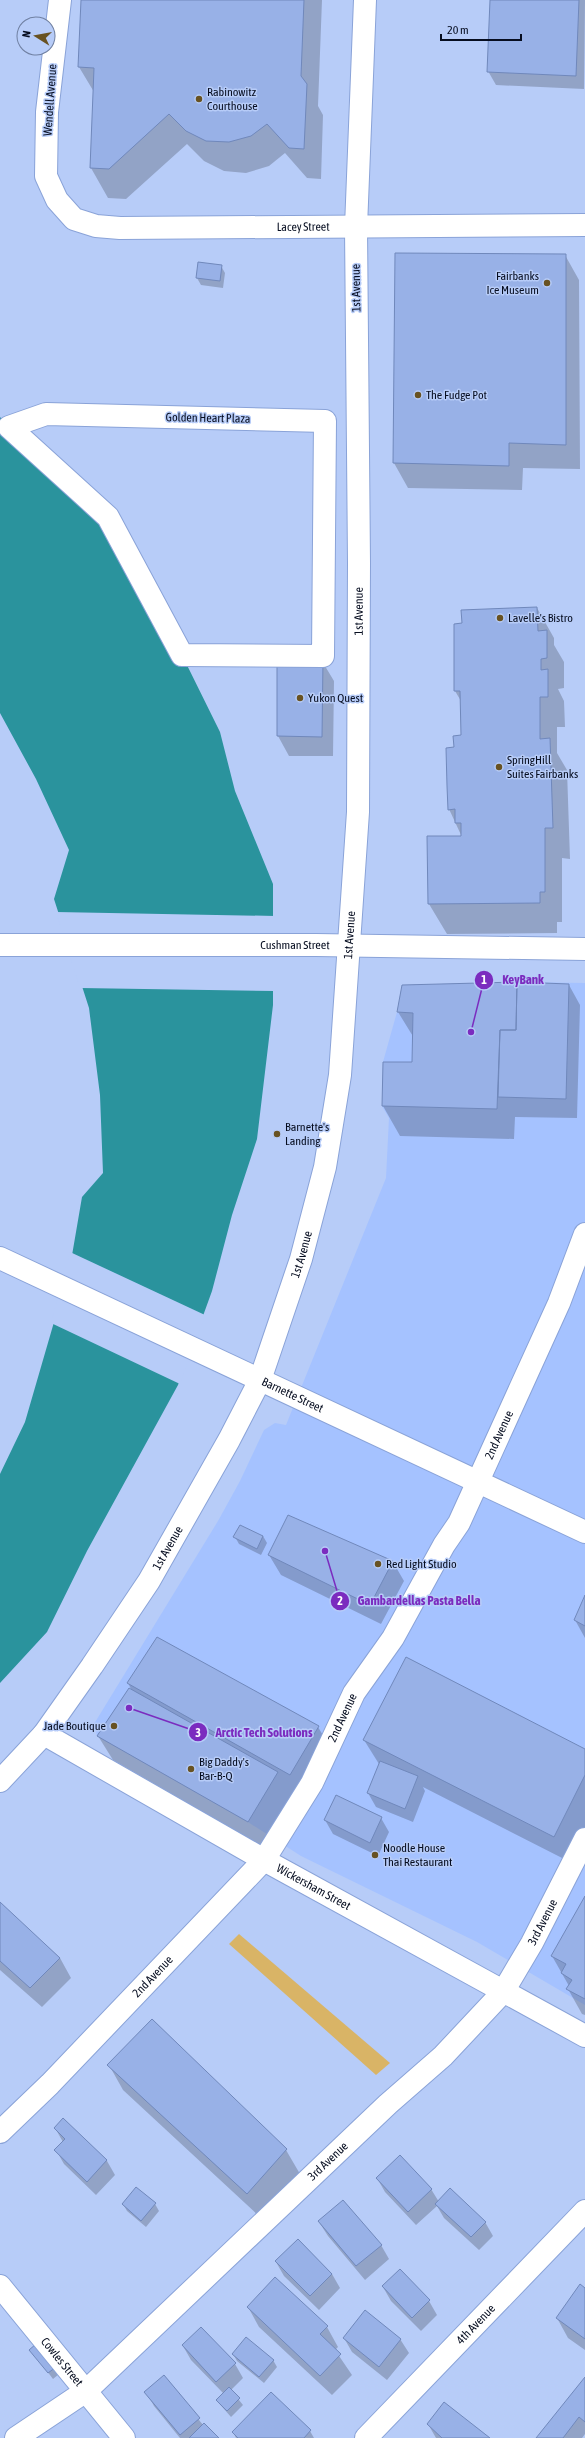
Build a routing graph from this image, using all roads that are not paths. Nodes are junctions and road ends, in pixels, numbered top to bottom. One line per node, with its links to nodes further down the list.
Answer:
1 (60, 0): 3 (street, Wendell Avenue)
2 (365, 0): 5 (street, 1st Avenue)
3 (46, 176): 5 (street, Lacey Street)
4 (585, 225): 5 (street, Lacey Street)
5 (356, 227): 8 (street, 1st Avenue)
6 (182, 655): 6 (street, Golden Heart Plaza)
7 (2, 945): 8 (street, Cushman Street)
8 (350, 946): 9 (street, Cushman Street); 12 (street, 1st Avenue)
9 (585, 949)
10 (585, 1234): 13 (street, 2nd Avenue)
11 (0, 1258): 12 (street, Barnette Street)
12 (260, 1380): 13 (street, Barnette Street); 15 (street, 1st Avenue)
13 (477, 1482): 14 (street, Barnette Street); 18 (street, 2nd Avenue)
14 (585, 1532)
15 (44, 1734): 16 (street, 1st Avenue); 18 (street, Wickersham Street)
16 (0, 1781)
17 (585, 1839): 19 (street, 3rd Avenue)
18 (264, 1860): 19 (street, Wickersham Street); 21 (street, 2nd Avenue)
19 (503, 1992): 20 (street, Wickersham Street); 24 (street, 3rd Avenue)
20 (585, 2036)
21 (0, 2132)
22 (585, 2211): 27 (street, 4th Avenue)
23 (0, 2286): 24 (street, Cowles Street)
24 (86, 2391): 25 (street, 3rd Avenue); 26 (street, Cowles Street)
25 (16, 2438)
26 (124, 2438)
27 (366, 2438)

